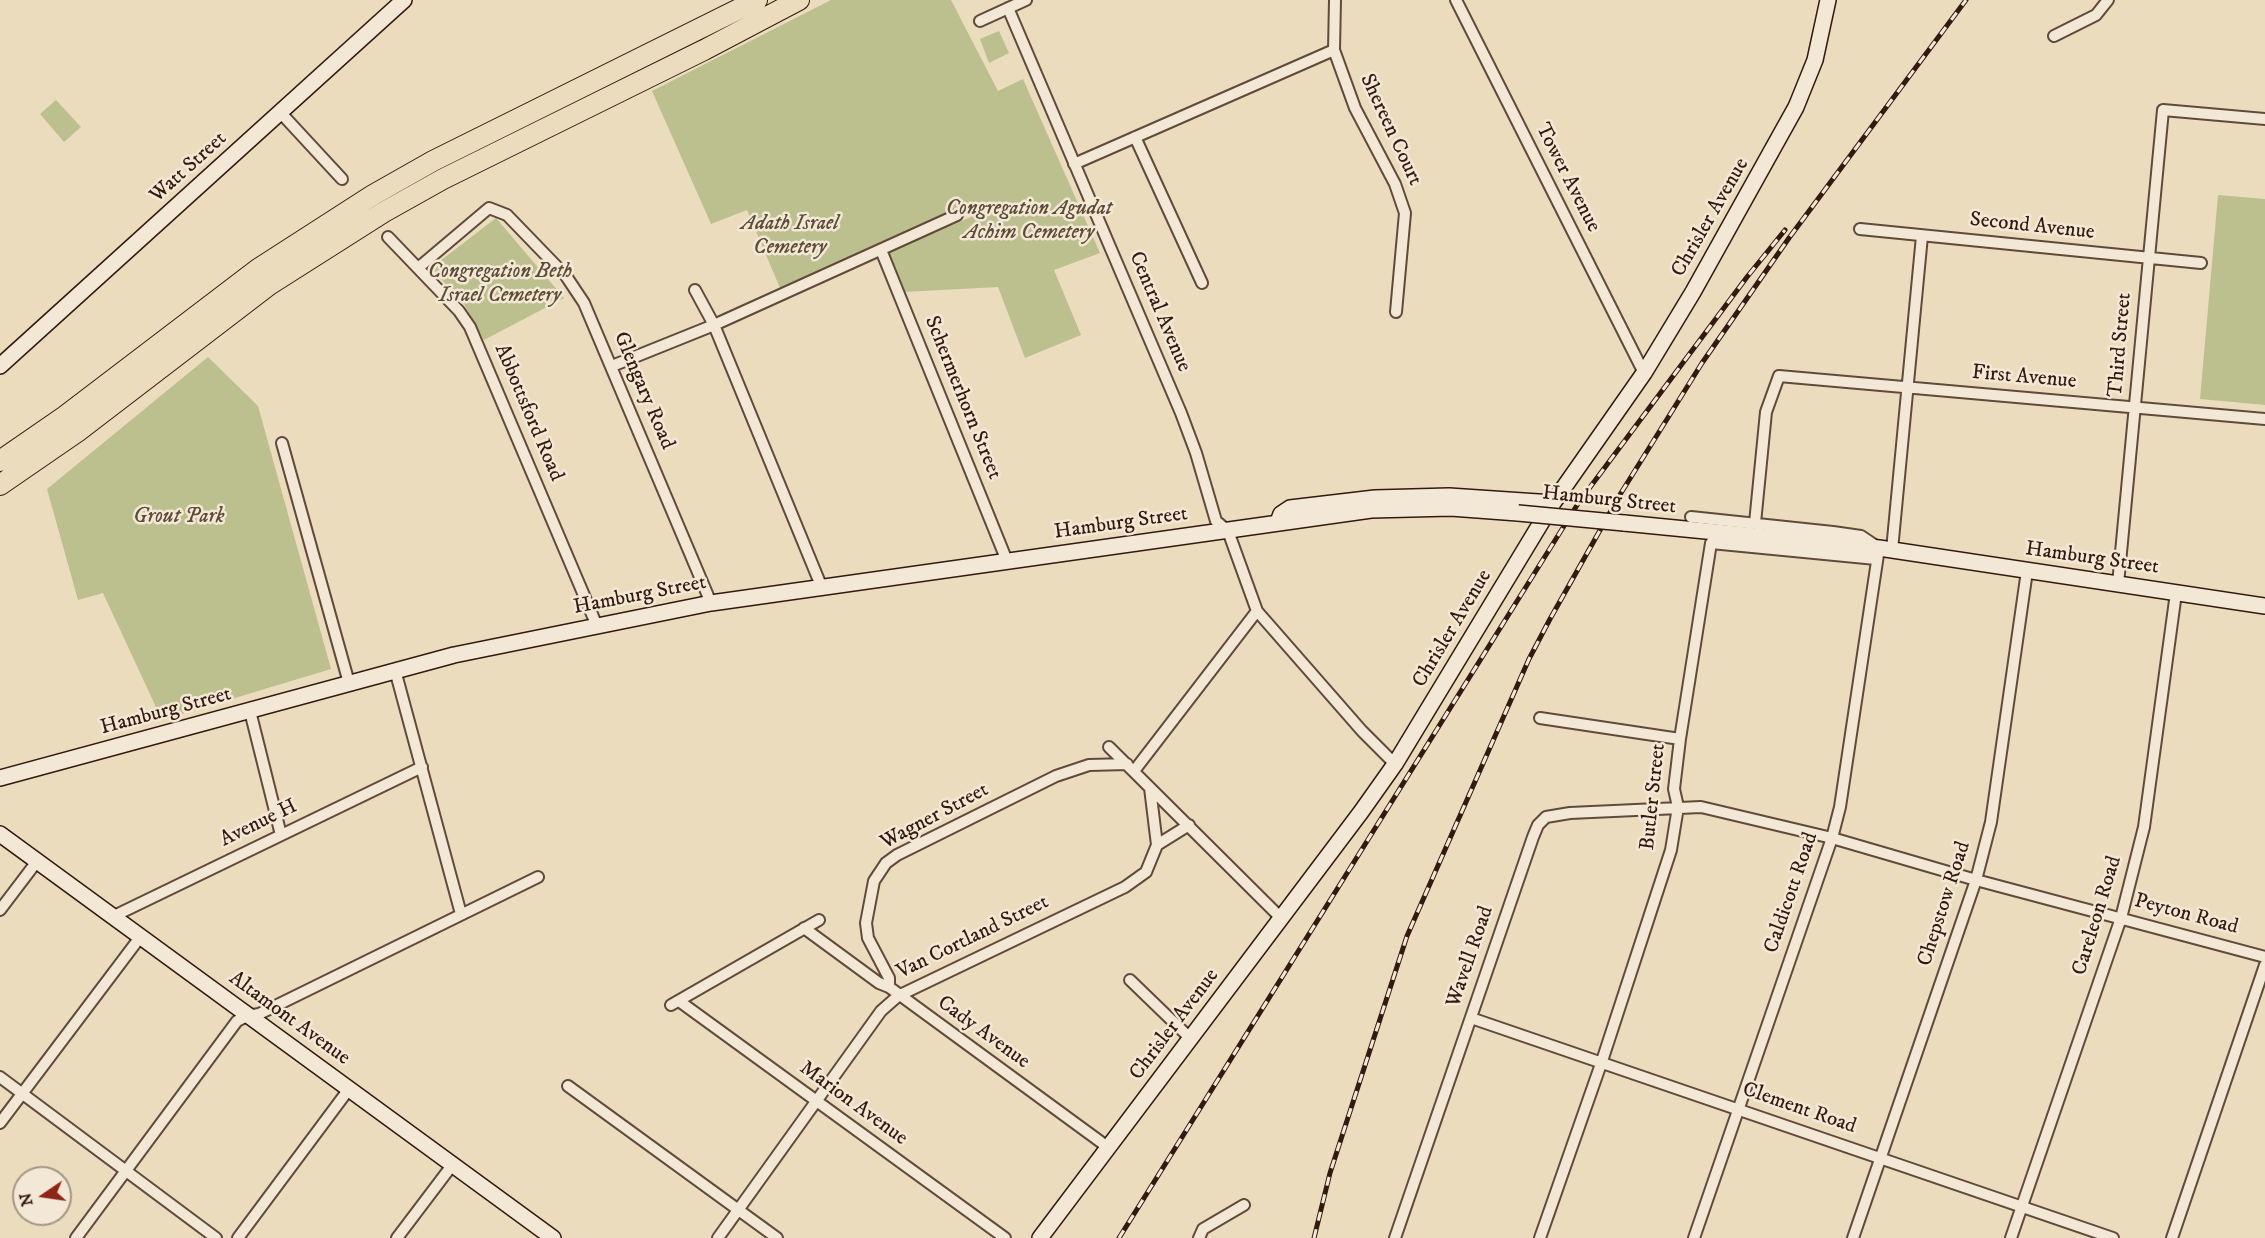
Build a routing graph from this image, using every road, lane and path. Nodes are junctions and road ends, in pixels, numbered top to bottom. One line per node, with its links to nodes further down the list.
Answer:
1 (404, 0): 13 (main road, Watt Street)
2 (757, 0): 37 (highway)
3 (799, 0): 38 (highway)
4 (1026, 0): 9 (street)
5 (1335, 0): 12 (street, Shereen Court)
6 (1456, 0): 32 (street, Tower Avenue)
7 (1828, 0): 32 (main road, Chrisler Avenue)
8 (2108, 0): 11 (street)
9 (1008, 8): 10 (street); 16 (street, Central Avenue)
10 (980, 21)
11 (2054, 36)
12 (1334, 50): 15 (street); 28 (street, Shereen Court)
13 (280, 112): 17 (street); 30 (main road, Watt Street)
14 (2265, 119): 23 (street, Third Street)
15 (1135, 137): 16 (street); 26 (street)
16 (1074, 164): 43 (street, Central Avenue)
17 (342, 179)
18 (957, 215): 22 (street)
19 (1860, 229): 20 (street, Second Avenue)
20 (1922, 236): 23 (street, Second Avenue); 33 (street, Caldicott Road)
21 (388, 237): 25 (street, Abbottsford Road)
22 (881, 250): 29 (street); 45 (street, Schermerhorn Street)
23 (2148, 258): 24 (street, Second Avenue); 34 (street, Third Street)
24 (2201, 263)
25 (418, 268): 31 (street, Glengary Road); 53 (street, Abbottsford Road)
26 (1202, 283)
27 (695, 290): 29 (street)
28 (1396, 312)
29 (714, 325): 31 (street); 48 (street)
30 (0, 366)
31 (612, 366): 50 (street, Glengary Road)
32 (1644, 373): 39 (main road, Chrisler Avenue)
33 (1909, 387): 34 (street, First Avenue); 42 (street, First Avenue); 44 (street, Caldicott Road)
34 (2135, 407): 35 (street, First Avenue); 47 (street, Third Street)
35 (2265, 419)
36 (282, 443): 55 (street)
37 (0, 461)
38 (0, 485)
39 (1553, 503): 41 (main road); 60 (main road, Chrisler Avenue)
40 (1691, 517): 42 (street)
41 (1278, 522): 43 (main road, Hamburg Street); 44 (main road, Hamburg Street, bridge)
42 (1755, 523): 44 (street)
43 (1228, 531): 45 (main road, Hamburg Street); 52 (street, Central Avenue)
44 (1882, 552): 46 (main road, Hamburg Street); 58 (street, Butler Street); 69 (street, Caldicott Road)
45 (1007, 561): 48 (main road, Hamburg Street)
46 (2027, 571): 47 (main road, Hamburg Street); 73 (street, Chepstow Road)
47 (2118, 584): 49 (main road, Hamburg Street)
48 (822, 588): 50 (main road, Hamburg Street)
49 (2176, 593): 51 (main road, Hamburg Street); 78 (street, Careleon Road)
50 (711, 603): 53 (main road, Hamburg Street)
51 (2265, 606)
52 (1257, 611): 60 (street); 62 (street)
53 (597, 626): 54 (main road, Hamburg Street)
54 (395, 670): 55 (main road, Hamburg Street); 61 (street)
55 (349, 683): 56 (main road, Hamburg Street)
56 (250, 711): 63 (main road, Hamburg Street); 68 (street)
57 (1540, 718): 58 (street)
58 (1680, 739): 65 (street, Butler Street)
59 (1109, 747): 62 (street)
60 (1395, 764): 77 (main road, Chrisler Avenue)
61 (422, 767): 68 (street, Avenue H); 75 (street)
62 (1131, 768): 64 (street); 85 (street, Wagner Street)
63 (0, 778)
64 (1150, 788): 66 (street); 70 (street)
65 (1678, 807): 69 (street, Peyton Road); 88 (street, Wavell Road); 90 (street, Butler Street)
66 (1189, 825): 70 (street); 77 (street)
67 (0, 834): 71 (main road, Altamont Avenue)
68 (281, 835): 76 (street, Avenue H)
69 (1832, 838): 73 (street, Peyton Road); 96 (street, Caldicott Road)
70 (1157, 845): 86 (street, Van Cortland Street)
71 (38, 860): 74 (street); 76 (main road, Altamont Avenue)
72 (538, 877): 75 (street)
73 (1976, 880): 78 (street, Peyton Road); 99 (street, Chepstow Road)
74 (0, 909)
75 (461, 914): 87 (street)
76 (114, 916): 81 (main road, Altamont Avenue)
77 (1281, 918): 89 (main road, Chrisler Avenue)
78 (2121, 918): 82 (street, Peyton Road); 103 (street, Careleon Road)
79 (819, 920): 80 (street)
80 (804, 928): 85 (street, Cady Avenue); 95 (street, Marion Avenue)
81 (141, 936): 87 (main road, Altamont Avenue); 94 (street)
82 (2265, 957)
83 (2265, 965): 121 (street)
84 (1130, 980): 89 (street)
85 (889, 987): 86 (street, Cady Avenue)
86 (898, 996): 95 (street, Van Cortland Street); 98 (street, Cady Avenue)
87 (247, 1016): 93 (main road, Altamont Avenue); 101 (street)
88 (1471, 1018): 90 (street, Clement Road); 115 (street, Wavell Road)
89 (1191, 1040): 98 (main road, Chrisler Avenue)
90 (1602, 1061): 96 (street, Clement Road); 116 (street, Butler Street)
91 (0, 1077): 94 (street)
92 (567, 1086): 104 (street)
93 (349, 1089): 100 (main road, Altamont Avenue); 107 (street)
94 (22, 1094): 97 (street); 101 (street)
95 (815, 1101): 104 (street, Van Cortland Street); 112 (street, Marion Avenue)
96 (1738, 1108): 99 (street, Clement Road); 117 (street, Caldicott Road)
97 (0, 1123)
98 (1109, 1148): 113 (main road, Chrisler Avenue)
99 (1881, 1157): 103 (street, Clement Road); 118 (street, Chepstow Road)
100 (453, 1164): 108 (street); 109 (main road, Altamont Avenue)
101 (125, 1172): 105 (street); 106 (street)
102 (1244, 1205): 114 (street)
103 (2021, 1206): 119 (street, Careleon Road); 120 (street, Clement Road)
104 (739, 1210): 110 (street, Van Cortland Street); 111 (street)
105 (76, 1238)
106 (216, 1238)
107 (237, 1238)
108 (397, 1238)
109 (554, 1238)
110 (718, 1238)
111 (777, 1238)
112 (1005, 1238)
113 (1040, 1238)
114 (1199, 1238)
115 (1395, 1238)
116 (1540, 1238)
117 (1694, 1238)
118 (1853, 1238)
119 (2010, 1238)
120 (2113, 1238)
121 (2172, 1238)

